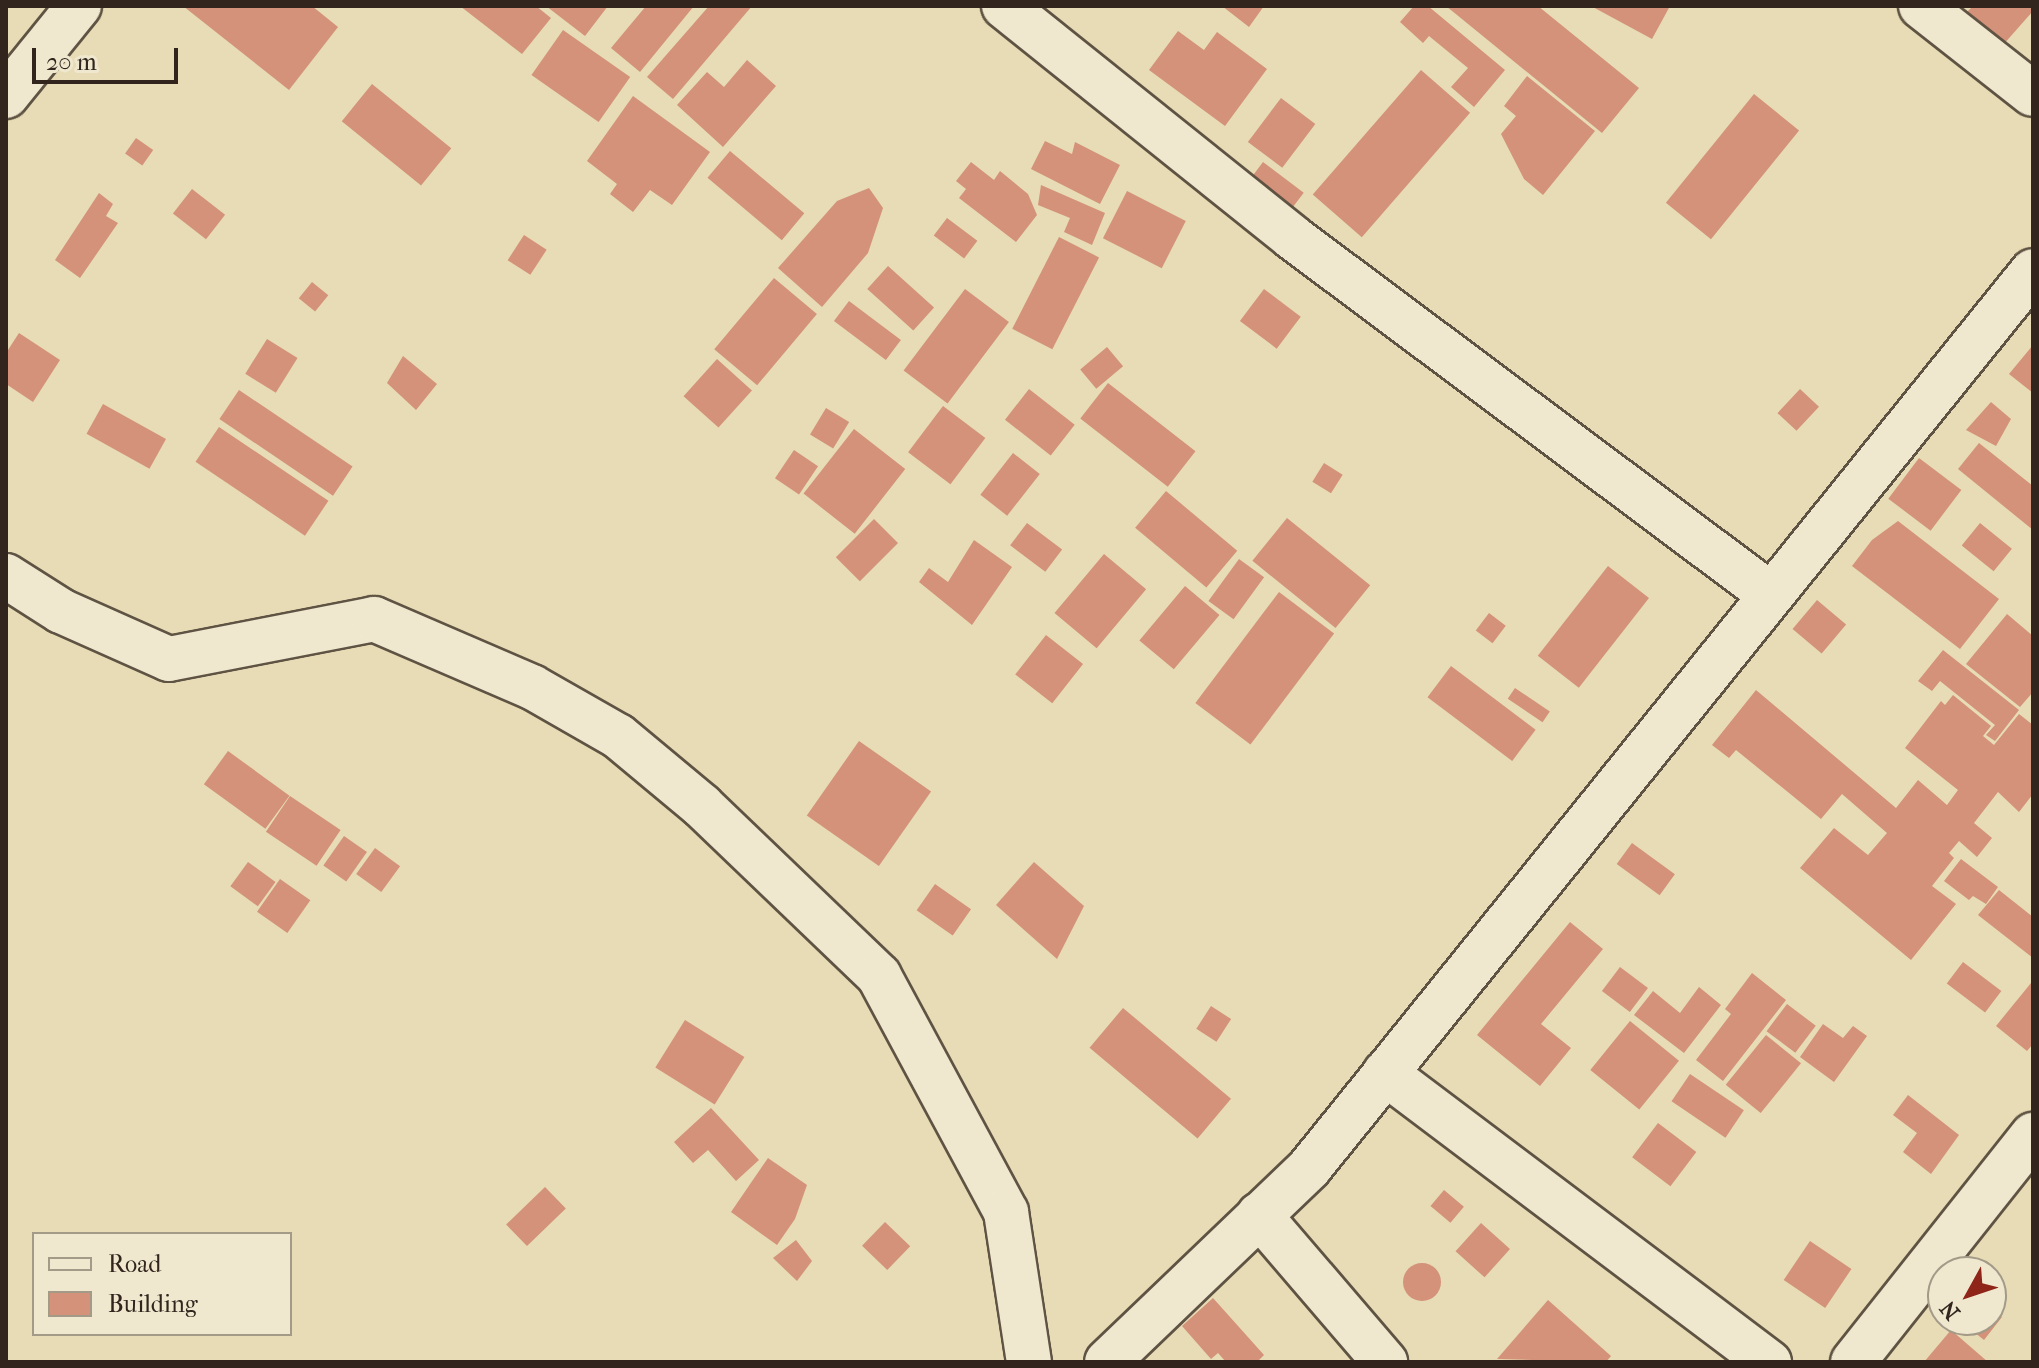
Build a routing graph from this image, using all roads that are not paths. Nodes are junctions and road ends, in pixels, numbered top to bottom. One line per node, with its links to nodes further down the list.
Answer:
1 (79, 6): 5 (street)
2 (1004, 6): 8 (street)
3 (1921, 6): 4 (street)
4 (2033, 94)
5 (6, 96)
6 (2033, 271): 8 (street)
7 (6, 576): 12 (street)
8 (1771, 595): 9 (street)
9 (1385, 1073): 11 (street); 15 (street)
10 (2033, 1135): 16 (street)
11 (1259, 1215): 13 (street); 14 (street)
12 (1029, 1362)
13 (1107, 1362)
14 (1385, 1362)
15 (1769, 1362)
16 (1853, 1362)

